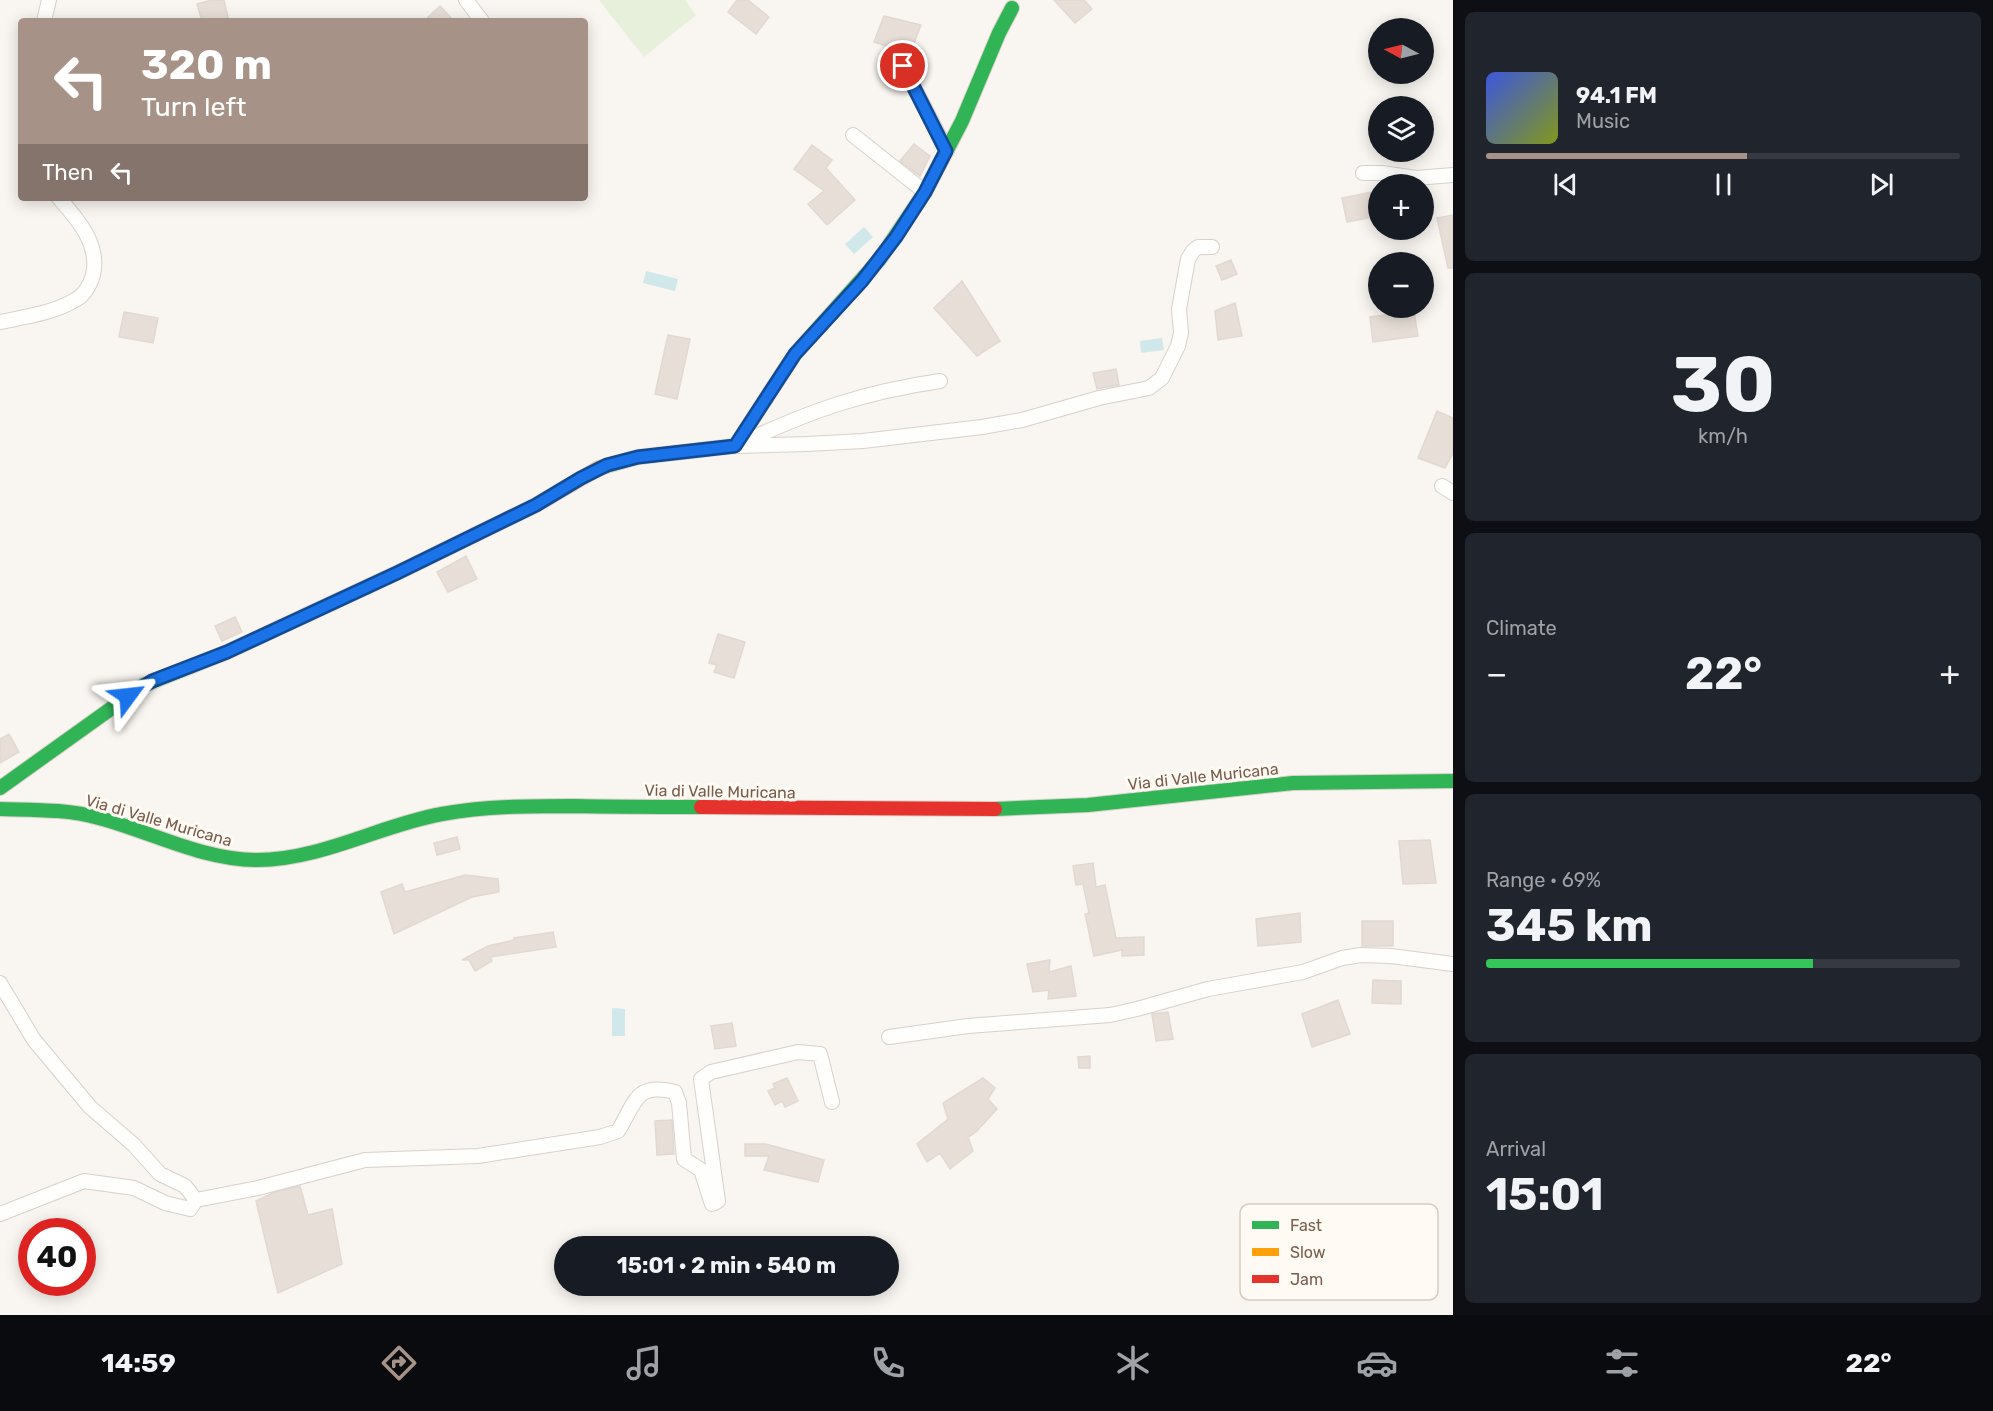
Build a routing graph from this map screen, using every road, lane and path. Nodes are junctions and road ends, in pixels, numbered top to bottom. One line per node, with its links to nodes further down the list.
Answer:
1 (49, 0): 4 (street)
2 (466, 0): 5 (street)
3 (1012, 8): 8 (street)
4 (45, 18)
5 (480, 18)
6 (903, 66): 8 (street)
7 (853, 135): 11 (street)
8 (946, 151): 11 (street)
9 (1363, 173): 10 (street)
10 (1453, 175)
11 (925, 192): 16 (street)
12 (61, 201): 14 (street)
13 (1212, 247): 16 (street)
14 (0, 322)
15 (940, 381): 16 (street)
16 (735, 446): 18 (street)
17 (1453, 781): 19 (street, Via di Valle Muricana)
18 (0, 788)
19 (0, 809)
20 (1453, 964): 22 (street)
21 (0, 982): 24 (street)
22 (889, 1037)
23 (832, 1102): 24 (street)
24 (196, 1200): 25 (street)
25 (0, 1214)

